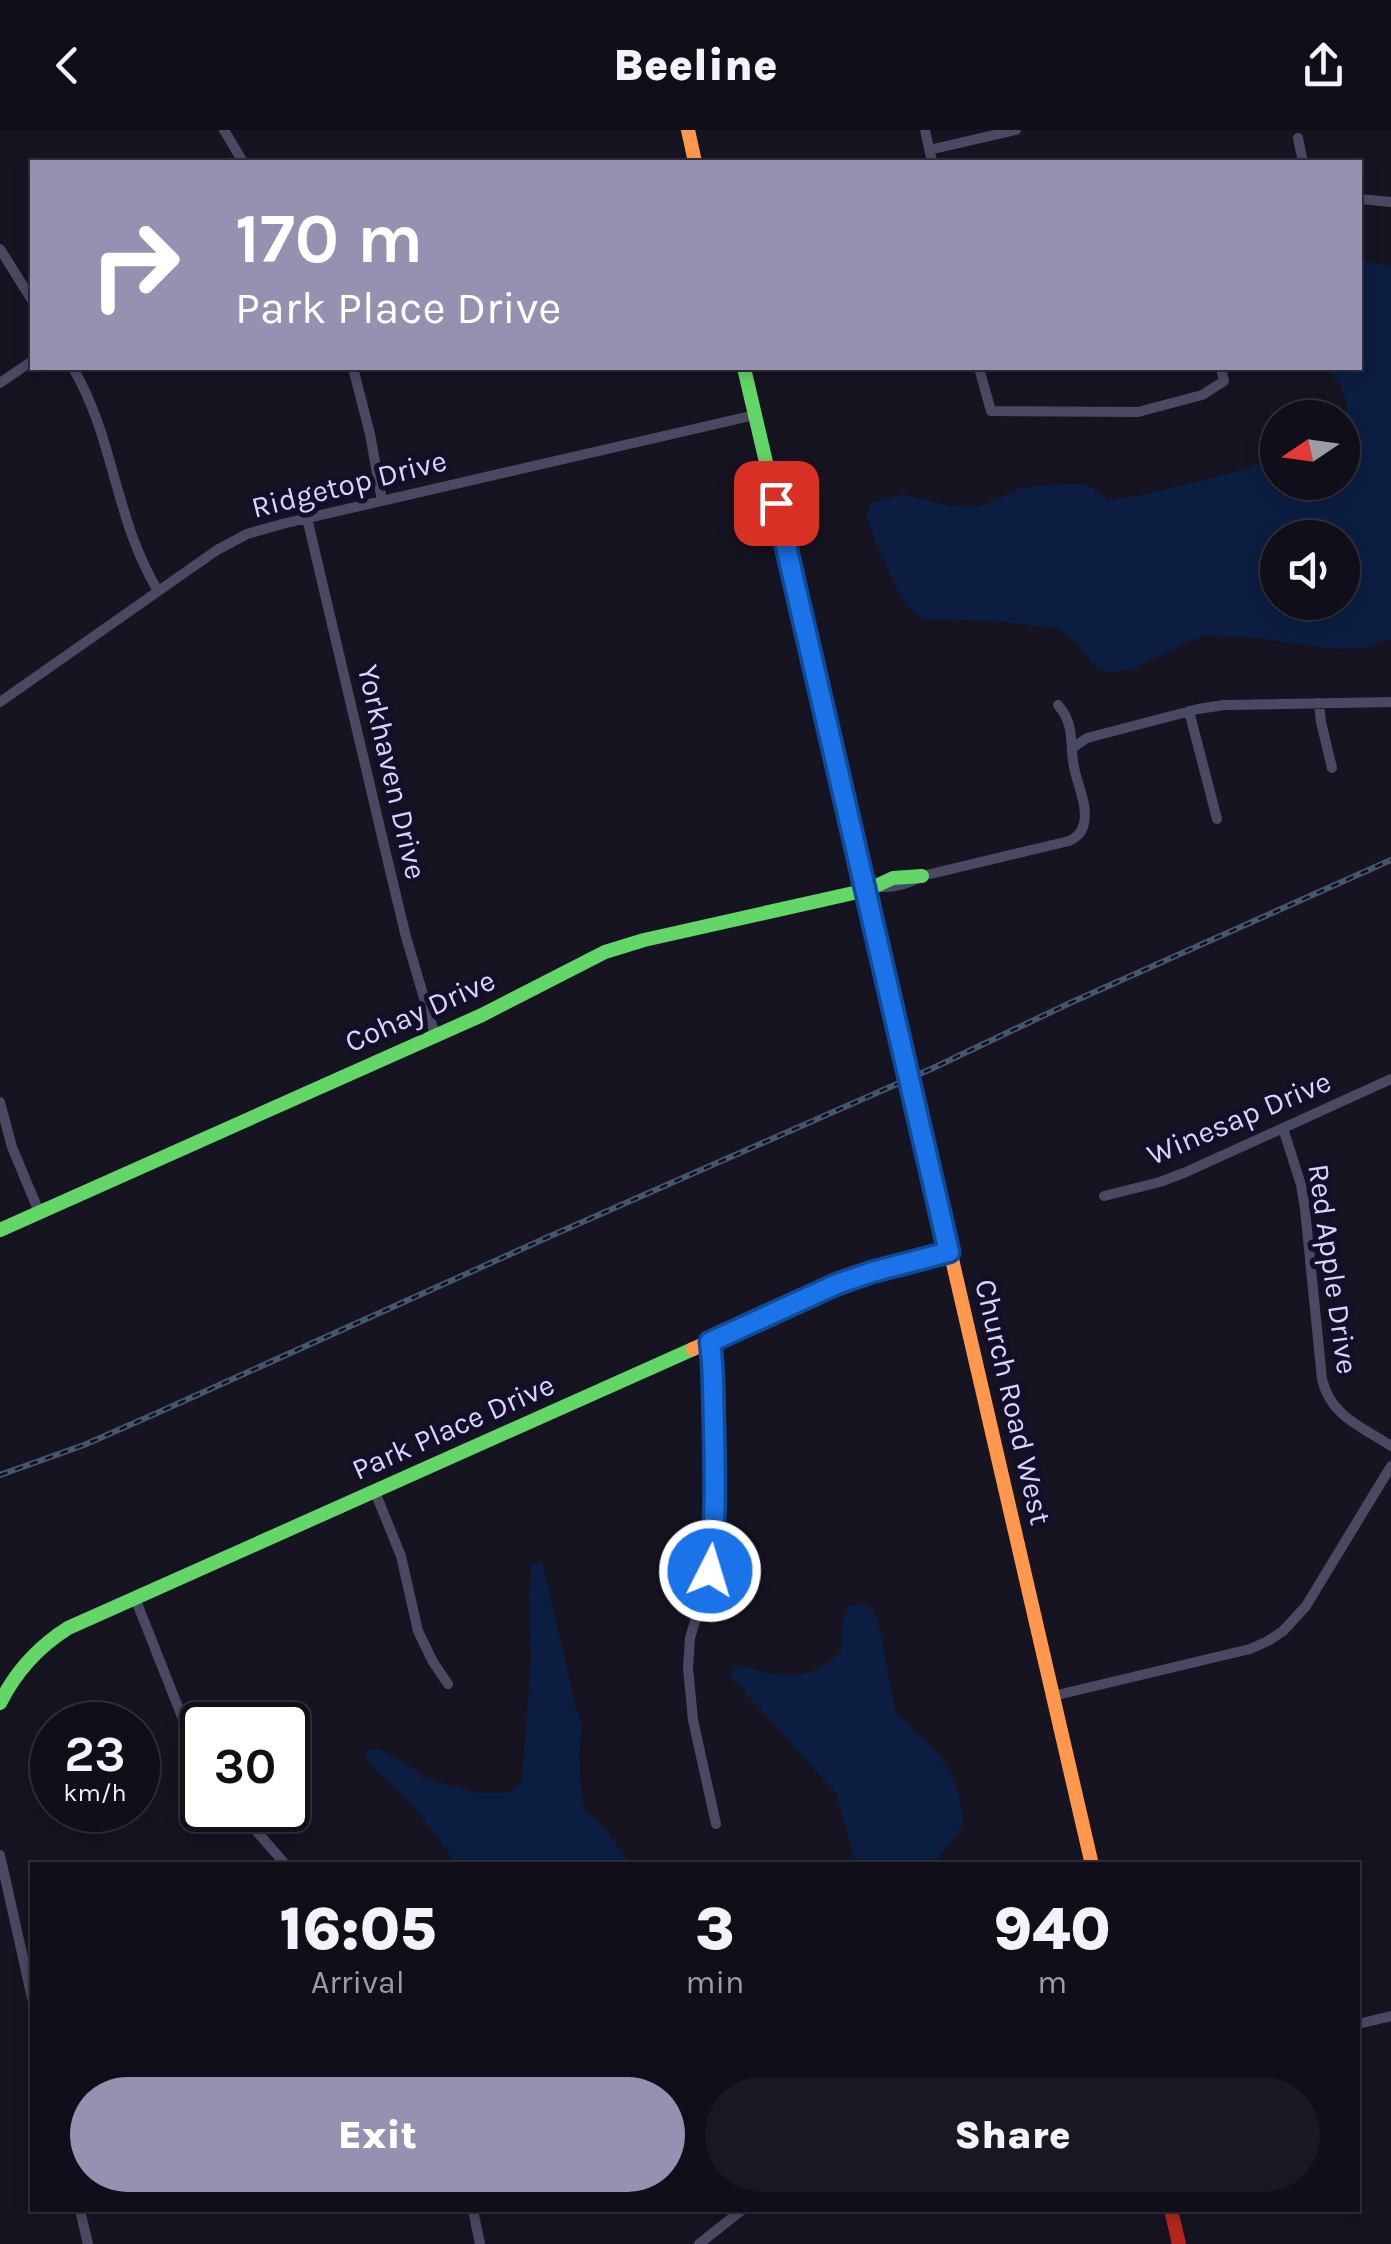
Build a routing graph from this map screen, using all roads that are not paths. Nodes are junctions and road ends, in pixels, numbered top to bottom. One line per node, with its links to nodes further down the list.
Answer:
1 (224, 130): 7 (street)
2 (688, 130): 8 (street)
3 (924, 130): 6 (street)
4 (1016, 130): 6 (street)
5 (1298, 138): 9 (street)
6 (931, 156)
7 (243, 160)
8 (695, 160)
9 (1303, 160)
10 (1362, 199): 11 (street)
11 (1391, 202)
12 (0, 248): 13 (street)
13 (30, 297)
14 (30, 363): 20 (street)
15 (74, 370): 24 (street)
16 (354, 370): 22 (street)
17 (744, 370): 21 (street, Church Road West)
18 (980, 370): 19 (street)
19 (1221, 370)
20 (0, 383)
21 (755, 415): 22 (street, Ridgetop Drive); 34 (street, Church Road West)
22 (382, 502): 23 (street, Ridgetop Drive)
23 (307, 518): 24 (street, Ridgetop Drive); 35 (street, Yorkhaven Drive)
24 (158, 591): 25 (street, Ridgetop Drive)
25 (0, 702)
26 (1319, 702): 27 (street); 29 (street); 31 (street)
27 (1391, 702)
28 (1058, 704): 30 (street)
29 (1189, 711): 30 (street); 32 (street)
30 (1074, 747): 33 (street, Cohay Drive)
31 (1332, 768)
32 (1217, 820)
33 (922, 876): 34 (street, Cohay Drive)
34 (872, 888): 35 (street, Cohay Drive); 42 (street, Church Road West)
35 (435, 1035): 40 (street, Cohay Drive)
36 (1391, 1079): 38 (street, Winesap Drive)
37 (0, 1102): 40 (street)
38 (1283, 1128): 39 (street, Winesap Drive); 44 (street, Red Apple Drive)
39 (1104, 1196)
40 (40, 1212): 41 (street, Cohay Drive)
41 (0, 1230)
42 (949, 1252): 43 (street, Park Place Drive); 49 (street, Church Road West)
43 (710, 1342): 46 (street, Park Place Drive); 52 (street)
44 (1391, 1446)
45 (1391, 1466): 49 (street)
46 (376, 1492): 47 (street, Park Place Drive); 48 (street)
47 (135, 1598): 50 (street, Park Place Drive); 51 (street)
48 (448, 1684)
49 (1053, 1696): 56 (street, Church Road West)
50 (2, 1698)
51 (180, 1713)
52 (716, 1824)
53 (257, 1832): 55 (street)
54 (0, 1856): 57 (street)
55 (283, 1862)
56 (1091, 1862)
57 (30, 1989)
58 (1391, 2016): 59 (street)
59 (1360, 2024)
60 (80, 2212): 64 (street)
61 (473, 2212): 65 (street)
62 (739, 2212): 66 (street)
63 (1171, 2212): 67 (street)
64 (88, 2244)
65 (480, 2244)
66 (698, 2244)
67 (1178, 2244)

